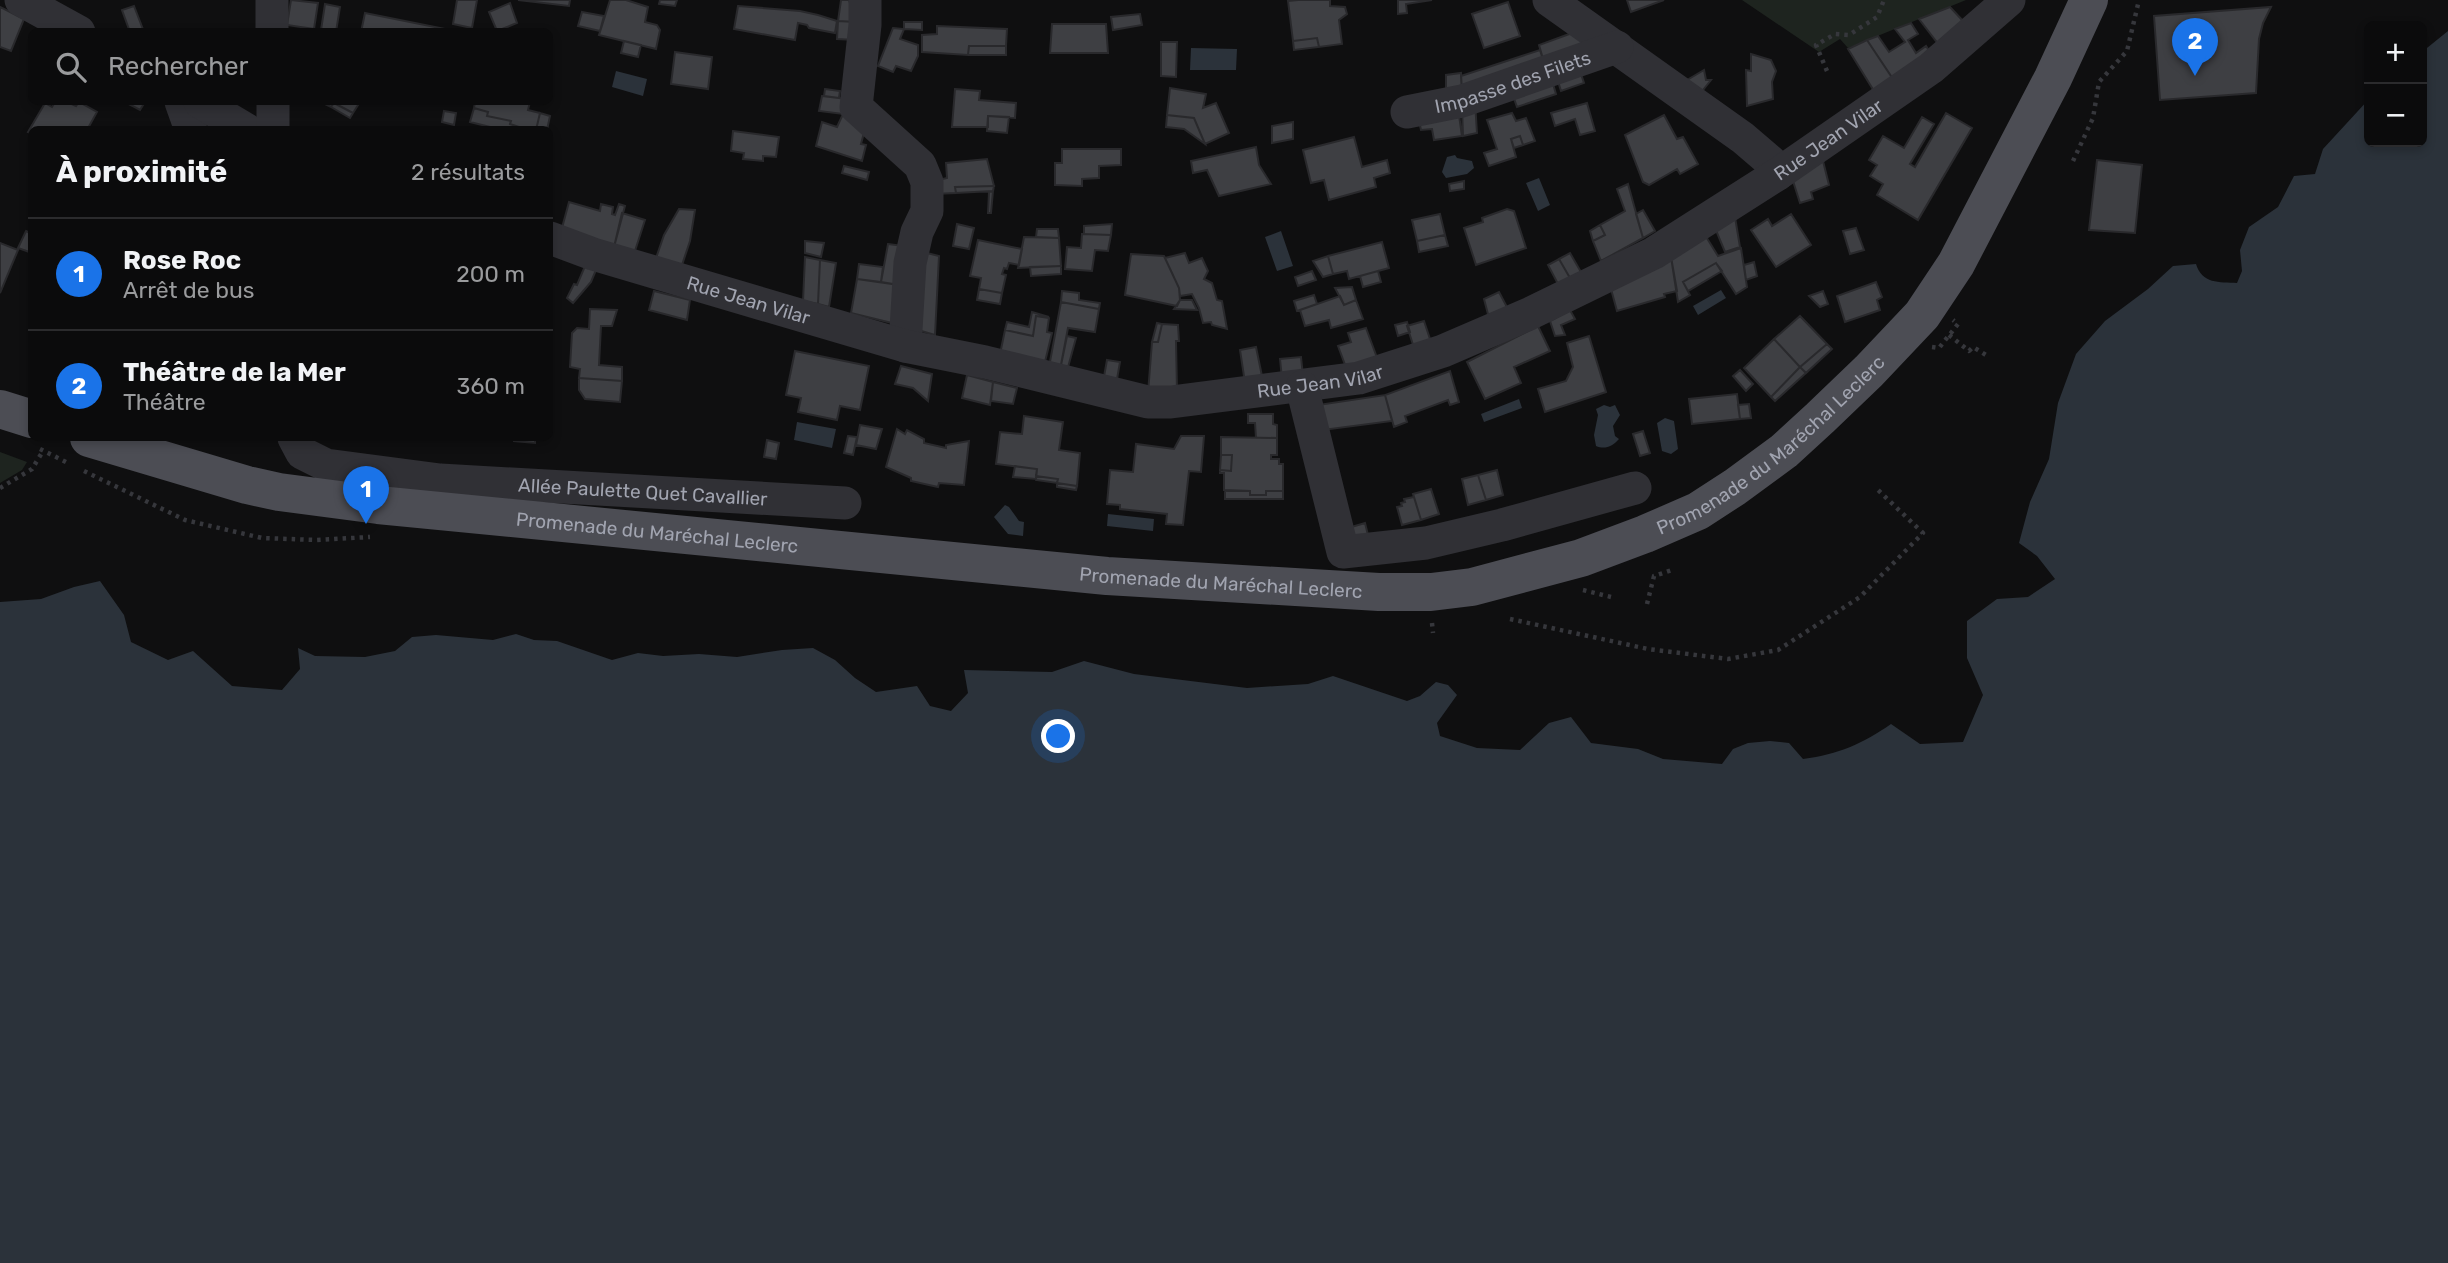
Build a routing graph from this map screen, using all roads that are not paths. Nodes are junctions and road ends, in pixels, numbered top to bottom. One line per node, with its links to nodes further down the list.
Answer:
1 (21, 0): 7 (street)
2 (272, 0): 8 (street)
3 (865, 0): 19 (street)
4 (1549, 0): 9 (street)
5 (2009, 0): 17 (street, Rue Jean Vilar)
6 (2089, 0): 26 (main road, Promenade du Maréchal Leclerc)
7 (72, 28)
8 (272, 28)
9 (1617, 47): 13 (street, Impasse des Filets); 17 (street)
10 (182, 105): 14 (street)
11 (206, 105): 15 (street)
12 (273, 105): 16 (street)
13 (1407, 112)
14 (190, 126)
15 (240, 126)
16 (273, 126)
17 (1778, 174): 20 (street, Rue Jean Vilar)
18 (553, 240): 19 (street, Rue Jean Vilar)
19 (905, 346): 20 (street, Rue Jean Vilar)
20 (1302, 387): 25 (street)
21 (0, 409): 22 (main road)
22 (28, 429)
23 (99, 441): 26 (main road, Promenade du Maréchal Leclerc)
24 (296, 441): 26 (street, Allée Paulette Quet Cavallier)
25 (1635, 488)
26 (439, 495): 27 (street, Allée Paulette Quet Cavallier)
27 (845, 503)

